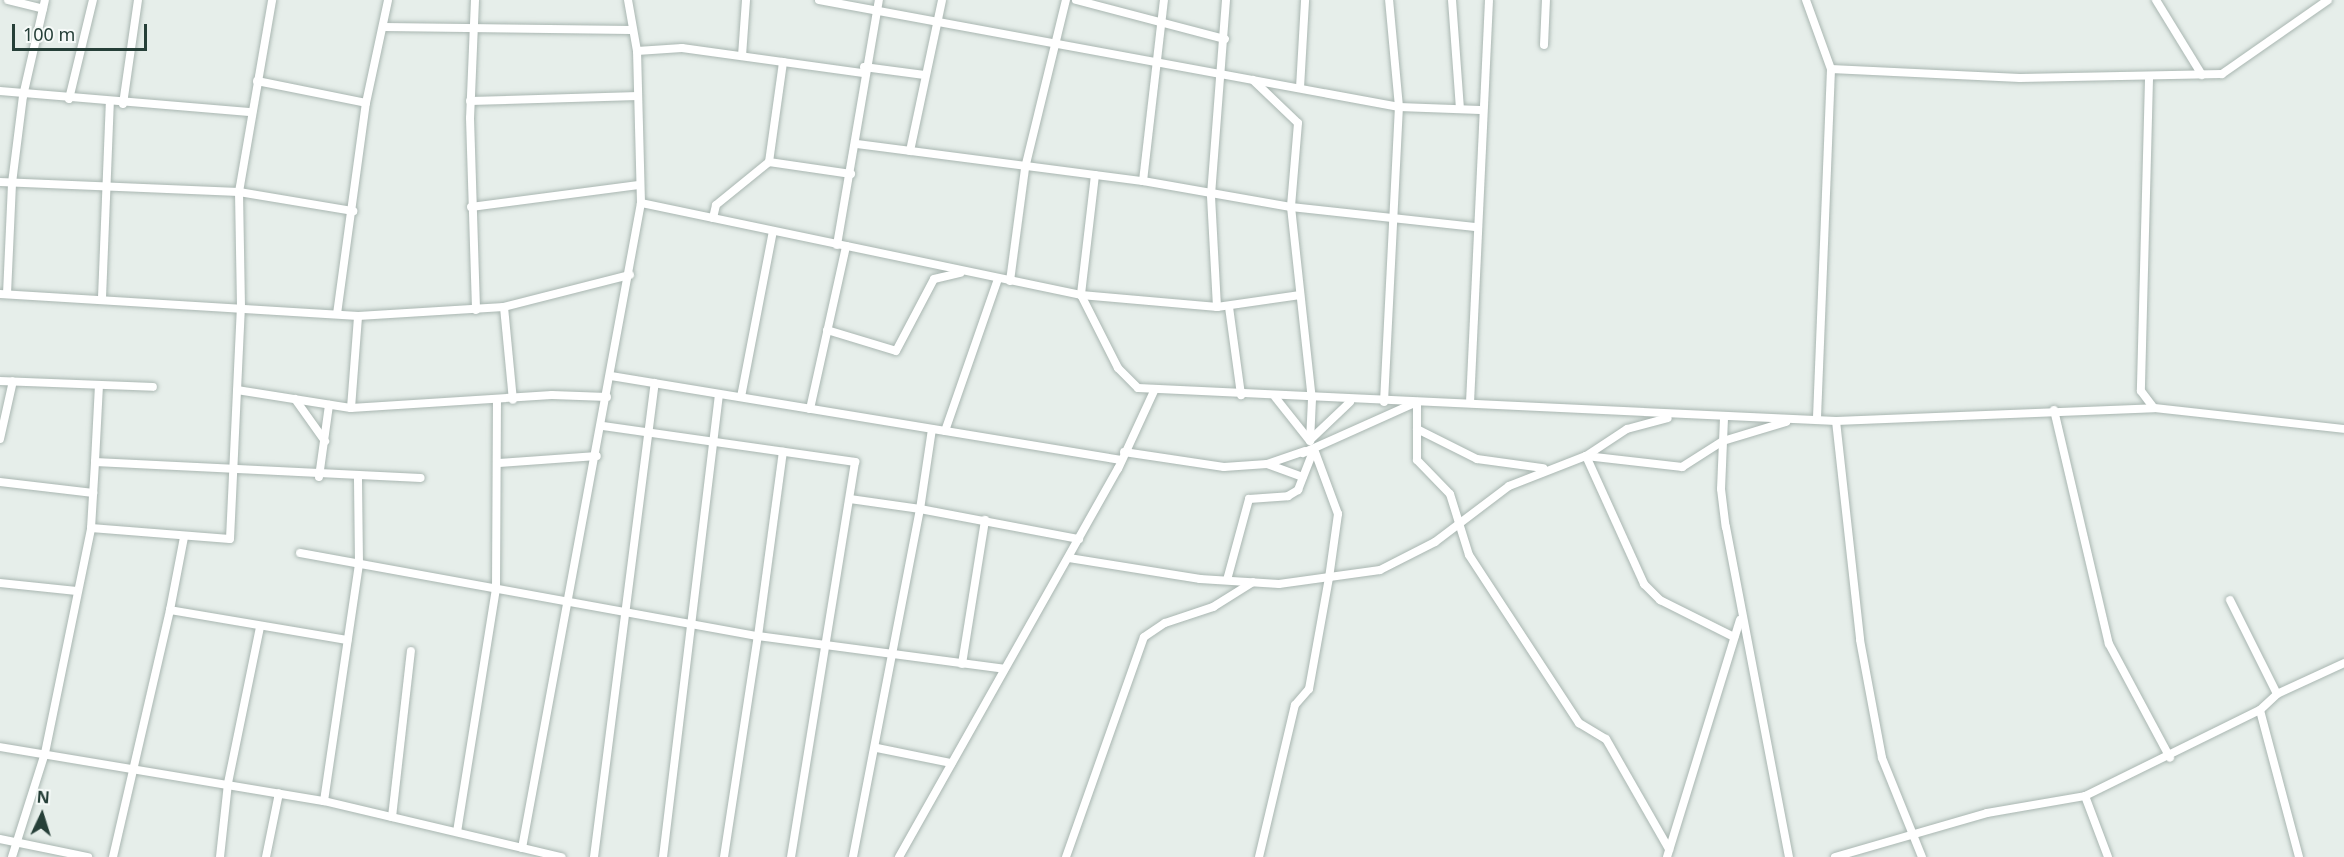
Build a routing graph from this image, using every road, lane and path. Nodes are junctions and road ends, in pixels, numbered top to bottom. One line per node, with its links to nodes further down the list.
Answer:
1 (8, 0): 25 (street)
2 (45, 0): 25 (street)
3 (93, 0): 50 (street)
4 (138, 0): 54 (street)
5 (272, 0): 45 (street)
6 (388, 0): 28 (street)
7 (475, 0): 29 (street)
8 (628, 0): 30 (street)
9 (746, 0): 35 (street)
10 (819, 0): 24 (street)
11 (942, 0): 26 (street)
12 (1066, 0): 32 (street)
13 (1076, 0): 27 (street)
14 (1164, 0): 27 (street)
15 (1226, 0): 31 (street)
16 (1305, 0): 46 (street)
17 (1389, 0): 55 (street)
18 (1452, 0): 56 (street)
19 (1489, 0): 57 (street)
20 (1546, 0): 33 (street)
21 (1806, 0): 38 (street)
22 (2156, 0): 42 (street)
23 (2328, 0): 42 (street)
24 (878, 4): 26 (street); 39 (street)
25 (43, 9): 48 (street)
26 (937, 22): 32 (street); 41 (street)
27 (1162, 25): 31 (street); 37 (street)
28 (384, 27): 29 (street); 53 (street)
29 (475, 30): 30 (street); 51 (street)
30 (631, 30): 34 (street)
31 (1225, 39): 40 (street)
32 (1053, 45): 37 (street); 62 (street)
33 (1544, 45)
34 (637, 51): 35 (street); 49 (street)
35 (742, 56): 36 (street)
36 (783, 62): 39 (street); 61 (street)
37 (1159, 62): 40 (street); 65 (street)
38 (1831, 69): 44 (street); 126 (street)
39 (864, 70): 41 (street); 59 (street)
40 (1224, 73): 43 (street); 71 (street)
41 (924, 75): 60 (street)
42 (2202, 75): 44 (street)
43 (1251, 78): 46 (street); 74 (street)
44 (2149, 79): 120 (street)
45 (257, 81): 53 (street); 58 (street)
46 (1300, 88): 55 (street)
47 (0, 92): 48 (street)
48 (23, 96): 50 (street); 67 (street)
49 (638, 96): 51 (street); 69 (street)
50 (69, 99): 52 (street)
51 (470, 101): 73 (street)
52 (110, 103): 54 (street); 68 (street)
53 (366, 103): 75 (street)
54 (123, 104): 58 (street)
55 (1399, 107): 56 (street); 77 (street)
56 (1460, 109): 57 (street)
57 (1480, 110): 78 (street)
58 (249, 112): 70 (street)
59 (856, 144): 60 (street); 63 (street)
60 (910, 151): 62 (street)
61 (769, 162): 63 (street); 76 (street)
62 (1025, 168): 64 (street); 84 (street)
63 (850, 174): 80 (street)
64 (1095, 175): 65 (street); 86 (street)
65 (1143, 181): 71 (street)
66 (0, 182): 67 (street)
67 (12, 183): 68 (street); 85 (street)
68 (106, 185): 70 (street); 88 (street)
69 (639, 185): 72 (street); 73 (street)
70 (239, 192): 75 (street); 89 (street)
71 (1211, 195): 74 (street); 92 (street)
72 (641, 203): 76 (street); 82 (street)
73 (471, 207): 93 (street)
74 (1291, 207): 77 (street); 87 (street)
75 (353, 211): 94 (street)
76 (713, 218): 79 (street)
77 (1395, 219): 78 (street); 115 (street)
78 (1475, 227): 117 (street)
79 (773, 231): 80 (street); 108 (street)
80 (842, 245): 81 (street); 96 (street)
81 (963, 272): 83 (street); 96 (street)
82 (630, 275): 90 (street); 97 (street)
83 (998, 279): 84 (street); 132 (street)
84 (1010, 281): 86 (street)
85 (4, 294): 88 (street)
86 (1081, 295): 92 (street); 104 (street)
87 (1300, 295): 91 (street); 111 (street)
88 (102, 298): 89 (street)
89 (241, 307): 94 (street); 103 (street)
90 (504, 307): 93 (street); 112 (street)
91 (1229, 307): 92 (street); 106 (street)
92 (1218, 308)
93 (476, 310): 95 (street)
94 (337, 314): 95 (street)
95 (358, 316): 119 (street)
96 (827, 330): 121 (street)
97 (611, 376): 100 (street); 107 (street)
98 (0, 381): 99 (street)
99 (13, 381): 101 (street); 134 (street)
100 (655, 382): 105 (street); 133 (street)
101 (99, 384): 102 (street); 146 (street)
102 (153, 387)
103 (237, 390): 110 (street); 150 (street)
104 (1154, 391): 106 (street); 141 (street)
105 (719, 394): 108 (street); 138 (street)
106 (1241, 395): 109 (street)
107 (607, 397): 112 (street); 128 (street)
108 (741, 397): 121 (street)
109 (1275, 397): 111 (street); 136 (street)
110 (295, 399): 118 (street); 135 (street)
111 (1312, 399): 114 (street); 136 (street)
112 (513, 400): 113 (street)
113 (497, 401): 119 (street); 147 (street)
114 (1350, 402): 115 (street); 136 (street)
115 (1384, 402): 116 (street)
116 (1417, 402): 117 (street); 130 (street); 139 (street)
117 (1470, 403): 123 (street)
118 (328, 405): 119 (street); 135 (street)
119 (351, 408)
120 (2154, 408): 122 (street); 131 (street)
121 (810, 409): 129 (street)
122 (2054, 410): 127 (street); 194 (street)
123 (1674, 416): 124 (street); 144 (street)
124 (1724, 418): 125 (street); 137 (street)
125 (1794, 420): 126 (street); 137 (street)
126 (1817, 420): 127 (street)
127 (1836, 421): 203 (street)
128 (603, 426): 133 (street); 143 (street)
129 (932, 429): 132 (street); 158 (street)
130 (1418, 429): 149 (street); 160 (street)
131 (2344, 429)
132 (945, 431): 145 (street)
133 (648, 432): 138 (street); 176 (street)
134 (0, 439)
135 (325, 441): 151 (street)
136 (1310, 441): 142 (street)
137 (1723, 441): 144 (street); 177 (street)
138 (715, 442): 140 (street); 178 (street)
139 (1314, 449): 142 (street); 152 (street); 167 (street)
140 (783, 452): 157 (street); 180 (street)
141 (1124, 452): 145 (street); 148 (street)
142 (1303, 453): 148 (street)
143 (597, 456): 147 (street); 173 (street)
144 (1586, 456): 149 (street); 181 (street)
145 (1121, 460): 163 (street)
146 (95, 462): 150 (street); 156 (street)
147 (499, 462): 171 (street)
148 (1267, 464): 152 (street)
149 (1545, 468): 160 (street)
150 (232, 469): 151 (street); 162 (street)
151 (319, 477): 154 (street)
152 (1303, 477): 168 (street)
153 (421, 478): 154 (street)
154 (358, 479): 166 (street)
155 (0, 482): 156 (street)
156 (93, 493): 161 (street)
157 (850, 499): 158 (street); 183 (street)
158 (920, 509): 159 (street); 185 (street)
159 (985, 520): 163 (street); 187 (street)
160 (1458, 526): 167 (street); 207 (street)
161 (91, 528): 162 (street); 172 (street)
162 (184, 537): 175 (street)
163 (1079, 539): 165 (street)
164 (300, 553): 166 (street)
165 (1069, 558): 168 (street); 188 (street)
166 (359, 563): 171 (street); 182 (street)
167 (1329, 578): 169 (street); 222 (street)
168 (1227, 580): 169 (street)
169 (1253, 582): 221 (street)
170 (0, 583): 172 (street)
171 (496, 588): 173 (street); 202 (street)
172 (77, 591): 193 (street)
173 (567, 598): 176 (street); 206 (street)
174 (2230, 600): 189 (street)
175 (170, 610): 179 (street); 196 (street)
176 (624, 610): 178 (street); 215 (street)
177 (1740, 618): 181 (street); 223 (street)
178 (690, 623): 180 (street); 216 (street)
179 (260, 627): 182 (street); 197 (street)
180 (758, 636): 183 (street); 217 (street)
181 (1734, 637): 207 (street)
182 (347, 640): 200 (street)
183 (827, 647): 185 (street); 218 (street)
184 (411, 651): 201 (street)
185 (893, 656): 187 (street); 192 (street)
186 (2344, 663): 189 (street)
187 (962, 664): 188 (street)
188 (1004, 669): 195 (street)
189 (2277, 694): 190 (street)
190 (2260, 710): 194 (street); 227 (street)
191 (0, 747): 193 (street)
192 (877, 748): 195 (street); 219 (street)
193 (45, 753): 196 (street); 205 (street)
194 (2170, 758): 199 (street)
195 (951, 763): 220 (street)
196 (135, 768): 197 (street); 211 (street)
197 (228, 783): 198 (street); 212 (street)
198 (279, 793): 200 (street); 213 (street)
199 (2085, 796): 203 (street); 226 (street)
200 (324, 801): 201 (street)
201 (392, 817): 202 (street)
202 (457, 832): 206 (street)
203 (1915, 835): 224 (street); 225 (street)
204 (0, 839): 205 (street)
205 (18, 841): 209 (street); 210 (street)
206 (522, 848): 208 (street)
207 (1668, 853)
208 (539, 855): 214 (street)
209 (12, 857)
210 (88, 857)
211 (113, 857)
212 (220, 857)
213 (266, 857)
214 (561, 857)
215 (594, 857)
216 (663, 857)
217 (724, 857)
218 (790, 857)
219 (853, 857)
220 (899, 857)
221 (1066, 857)
222 (1259, 857)
223 (1790, 857)
224 (1834, 857)
225 (1922, 857)
226 (2108, 857)
227 (2300, 857)

